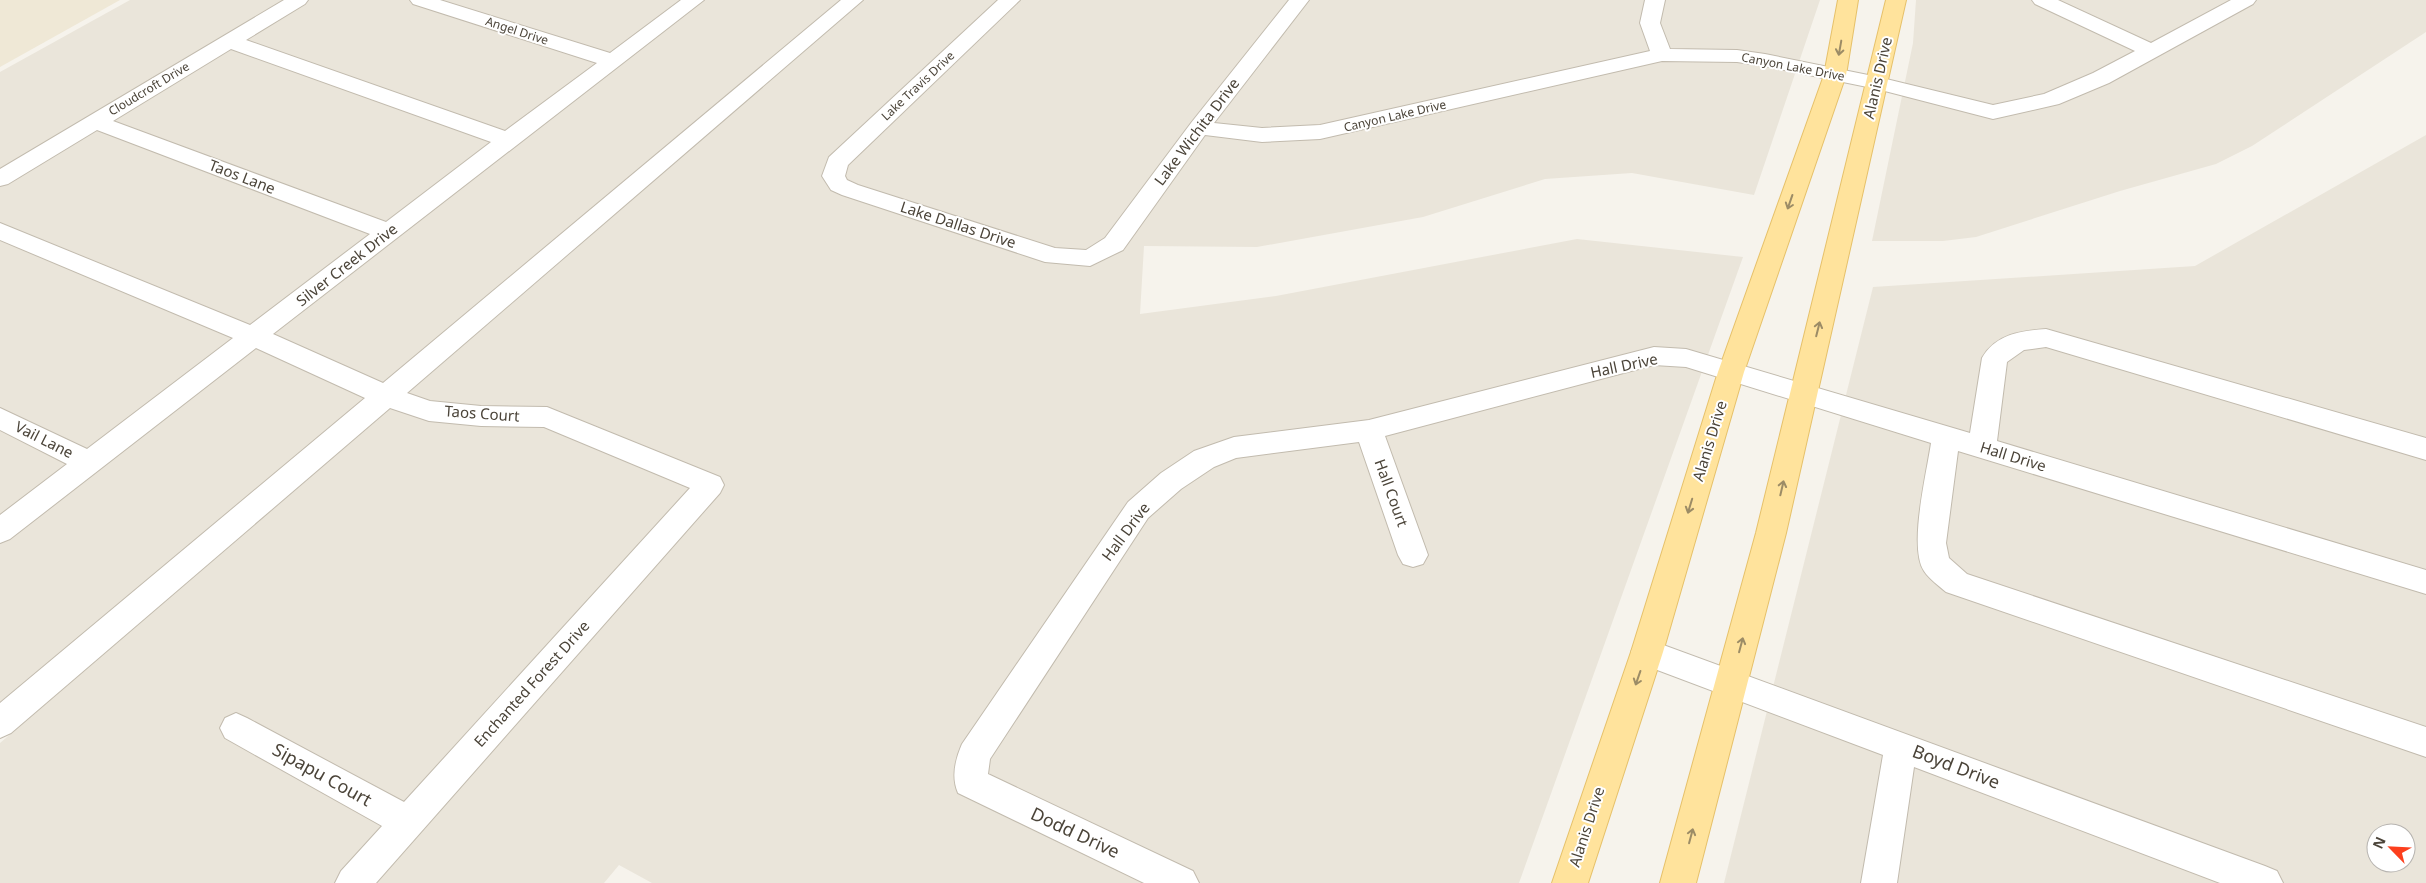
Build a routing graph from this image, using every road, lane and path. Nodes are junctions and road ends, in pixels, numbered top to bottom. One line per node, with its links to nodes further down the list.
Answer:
1 (298, 0): 12 (street, Cloudcroft Drive)
2 (420, 0): 15 (street, Angel Drive)
3 (694, 0): 15 (street, Silver Creek Drive)
4 (853, 0): 29 (street)
5 (1010, 0): 21 (street, Lake Travis Drive)
6 (1299, 0): 19 (street, Lake Wichita Drive)
7 (1655, 0): 14 (street)
8 (1848, 0): 16 (main road, Alanis Drive, one-way to 16)
9 (1896, 0): 17 (main road, Alanis Drive)
10 (2042, 0): 13 (street)
11 (2232, 2): 13 (street, Canyon Lake Drive)
12 (229, 41): 18 (street, Cloudcroft Drive); 20 (street)
13 (2152, 50): 17 (street, Canyon Lake Drive)
14 (1662, 56): 16 (street, Canyon Lake Drive); 19 (street, Canyon Lake Drive)
15 (613, 61): 20 (street, Silver Creek Drive)
16 (1836, 75): 17 (street, Canyon Lake Drive); 27 (main road, Alanis Drive, one-way to 27)
17 (1878, 83): 28 (main road, Alanis Drive, one-way to 17)
18 (96, 122): 22 (street, Cloudcroft Drive); 24 (street, Taos Lane)
19 (1199, 128): 25 (street, Lake Wichita Drive)
20 (508, 140): 24 (street, Silver Creek Drive)
21 (833, 176): 25 (street, Lake Dallas Drive)
22 (0, 179)
23 (0, 231): 26 (street, Taos Court)
24 (389, 232): 26 (street, Silver Creek Drive)
25 (1090, 258)
26 (254, 337): 29 (street, Taos Court); 35 (street, Silver Creek Drive)
27 (1730, 372): 28 (street, Hall Drive); 31 (street, Hall Drive); 40 (main road, Alanis Drive, one-way to 40)
28 (1803, 394): 32 (street, Hall Drive); 41 (main road, Alanis Drive, one-way to 28)
29 (386, 396): 36 (street, Taos Court); 42 (street)
30 (0, 418): 35 (street, Vail Lane)
31 (1369, 430): 38 (street, Hall Court); 46 (street, Hall Drive)
32 (1946, 437): 33 (street, Hall Drive); 44 (street)
33 (1982, 448): 34 (street); 39 (street, Hall Drive)
34 (2426, 449)
35 (89, 463): 37 (street, Silver Creek Drive)
36 (710, 485): 47 (street, Enchanted Forest Drive)
37 (0, 531)
38 (1413, 555)
39 (2426, 582)
40 (1647, 652): 41 (street, Boyd Drive); 50 (main road, Alanis Drive, one-way to 50)
41 (1731, 683): 45 (street, Boyd Drive); 51 (main road, Alanis Drive, one-way to 41)
42 (0, 723)
43 (236, 728): 47 (street, Sipapu Court)
44 (2426, 742)
45 (1901, 747): 52 (street); 53 (street, Boyd Drive)
46 (970, 782): 49 (street, Dodd Drive)
47 (408, 822): 48 (street, Enchanted Forest Drive)
48 (353, 883)
49 (1181, 883)
50 (1570, 883)
51 (1678, 883)
52 (1879, 883)
53 (2264, 883)

